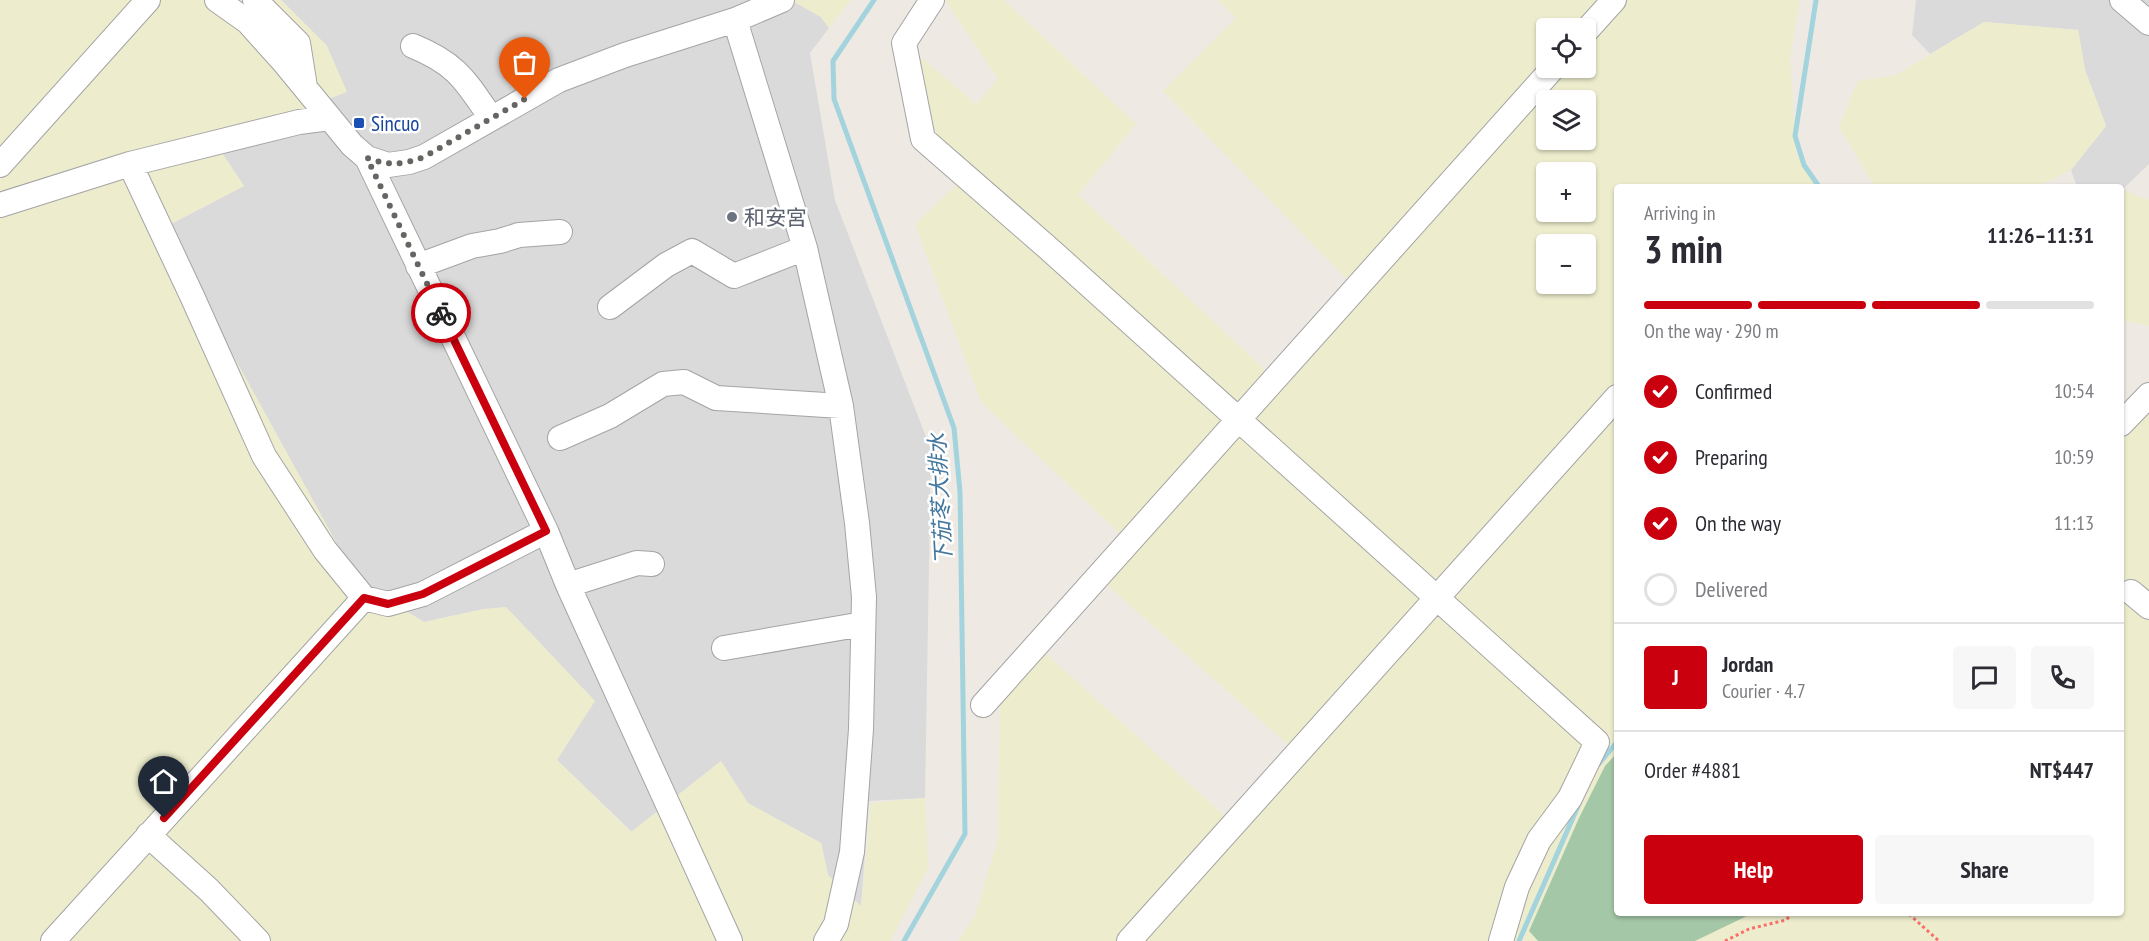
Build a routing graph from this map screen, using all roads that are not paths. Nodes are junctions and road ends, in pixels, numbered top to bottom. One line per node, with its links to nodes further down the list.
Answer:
1 (148, 0): 18 (street)
2 (218, 0): 13 (street)
3 (255, 0): 13 (street)
4 (783, 0): 8 (street)
5 (932, 0): 27 (street)
6 (1614, 0): 9 (street)
7 (2122, 0): 10 (street)
8 (739, 12): 15 (street); 21 (street)
9 (1596, 20)
10 (2149, 23)
11 (413, 46): 15 (street)
12 (1544, 78): 27 (street)
13 (306, 90): 14 (street)
14 (330, 118): 16 (street); 17 (street)
15 (490, 118): 16 (street)
16 (367, 158): 22 (street)
17 (130, 164): 19 (street); 33 (street)
18 (0, 165)
19 (0, 205)
20 (560, 232): 22 (street)
21 (805, 248): 23 (street); 26 (street)
22 (417, 266): 30 (street)
23 (610, 307)
24 (2149, 395): 28 (street)
25 (1614, 400): 34 (street)
26 (841, 406): 29 (street); 35 (street)
27 (1238, 418): 34 (street); 37 (street)
28 (2124, 421)
29 (560, 438)
30 (546, 531): 32 (street); 33 (street)
31 (652, 564): 32 (street)
32 (568, 585): 41 (street)
33 (364, 598): 38 (street)
34 (1438, 598): 43 (street); 44 (street)
35 (863, 624): 36 (street); 42 (street)
36 (724, 648)
37 (983, 705)
38 (148, 835): 39 (street); 40 (street)
39 (53, 941)
40 (258, 941)
41 (730, 941)
42 (826, 941)
43 (1130, 941)
44 (1502, 941)

